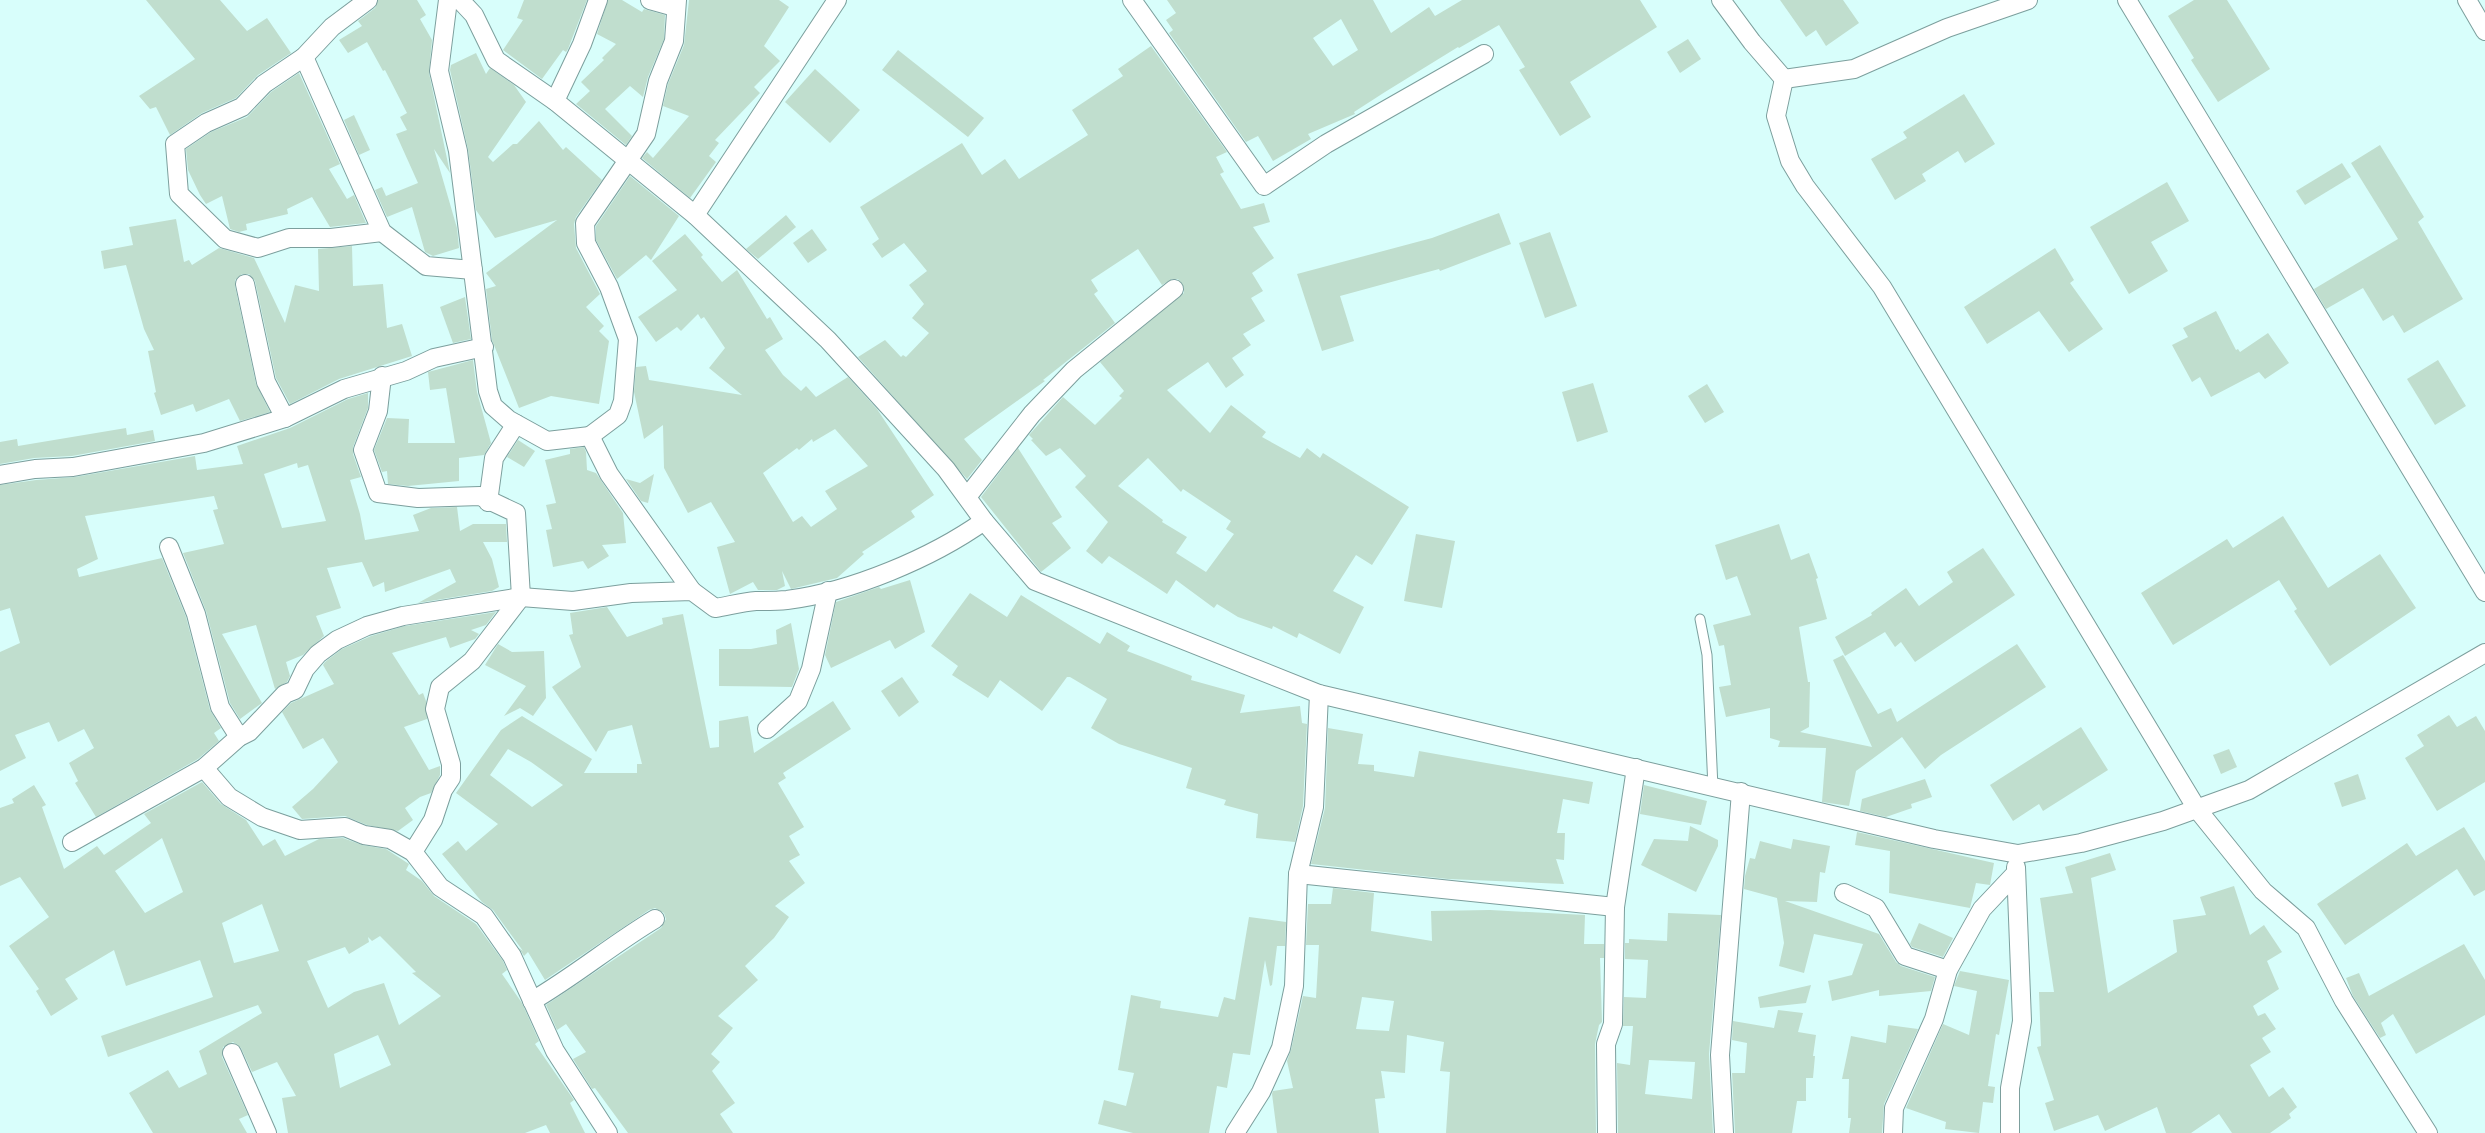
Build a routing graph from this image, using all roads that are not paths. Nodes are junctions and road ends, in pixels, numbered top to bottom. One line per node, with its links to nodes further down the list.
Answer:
1 (368, 0): 15 (street)
2 (448, 0): 21 (street)
3 (460, 0): 17 (street)
4 (598, 0): 17 (street)
5 (650, 0): 12 (street)
6 (837, 0): 19 (street)
7 (1132, 0): 14 (street)
8 (1720, 0): 16 (street)
9 (2028, 0): 16 (street)
10 (2127, 0): 36 (street)
11 (2467, 0): 13 (street)
12 (676, 3): 18 (street)
13 (2485, 30)
14 (1484, 54)
15 (304, 57): 20 (street); 20 (street)
16 (1784, 80): 47 (street)
17 (555, 101): 18 (street)
18 (627, 161): 19 (street); 28 (street)
19 (695, 215): 30 (street)
20 (382, 232): 21 (street)
21 (473, 270): 24 (street)
22 (245, 284): 26 (street)
23 (1174, 290): 30 (street)
24 (484, 347): 25 (street); 27 (street)
25 (382, 376): 26 (street); 31 (street)
26 (285, 418): 29 (street)
27 (516, 424): 28 (street); 31 (street)
28 (590, 436): 34 (street)
29 (0, 475)
30 (966, 497): 32 (street)
31 (488, 502): 37 (street)
32 (984, 521): 35 (street); 40 (street)
33 (169, 547): 42 (street)
34 (692, 591): 35 (street); 37 (street)
35 (828, 591): 41 (street)
36 (2485, 592)
37 (521, 597): 42 (street); 49 (street)
38 (1700, 619): 45 (lane)
39 (2485, 653): 47 (street)
40 (1319, 694): 44 (street); 51 (street)
41 (767, 728)
42 (239, 737): 43 (street)
43 (204, 768): 48 (street); 49 (street)
44 (1636, 768): 45 (street); 54 (street)
45 (1713, 788): 46 (street)
46 (1741, 792): 50 (street); 63 (street)
47 (2197, 809): 50 (street); 66 (street)
48 (72, 842)
49 (414, 852): 57 (street)
50 (2018, 854): 52 (street)
51 (1298, 874): 54 (street); 59 (street)
52 (2016, 874): 56 (street); 65 (street)
53 (1844, 893): 56 (street)
54 (1615, 907): 62 (street)
55 (655, 919): 57 (street)
56 (1948, 970): 64 (street)
57 (532, 1001): 61 (street)
58 (232, 1053): 60 (street)
59 (1241, 1128)
60 (267, 1133)
61 (608, 1133)
62 (1607, 1133)
63 (1724, 1133)
64 (1893, 1133)
65 (2010, 1133)
66 (2428, 1133)

